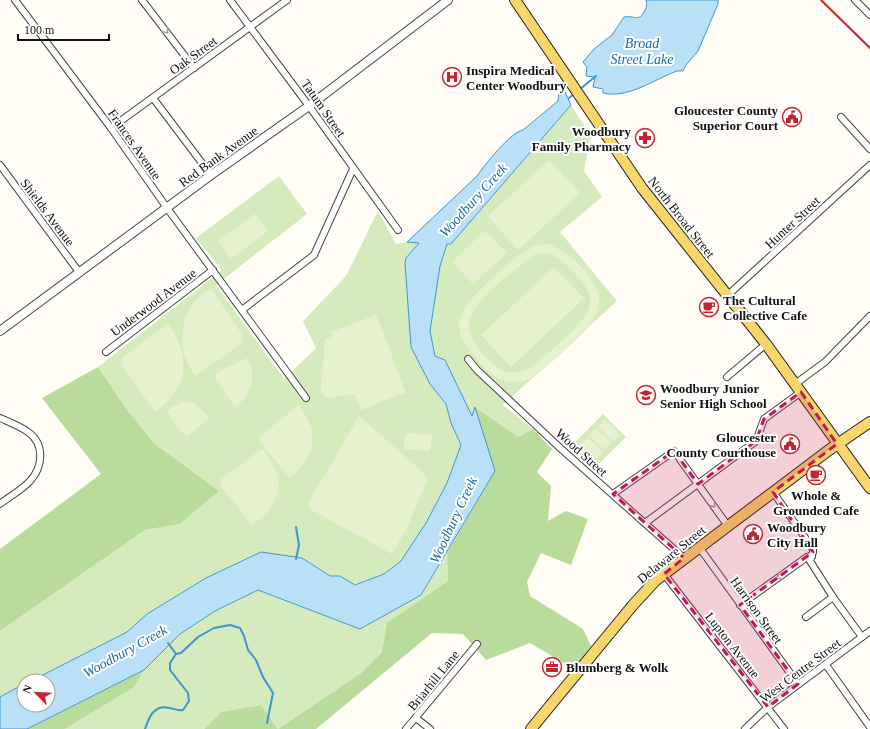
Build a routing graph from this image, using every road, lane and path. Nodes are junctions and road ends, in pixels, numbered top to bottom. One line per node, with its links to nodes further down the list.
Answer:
1 (15, 0): 14 (street, Frances Avenue)
2 (142, 0): 10 (street, one-way to 10)
3 (230, 0): 9 (street, Tatum Street)
4 (287, 0): 9 (street, Oak Street)
5 (448, 0): 12 (street, Red Bank Avenue)
6 (516, 0): 24 (main road, North Broad Street)
7 (855, 0): 8 (street)
8 (870, 15)
9 (251, 27): 10 (street, Oak Street); 12 (street, Tatum Street)
10 (194, 68): 11 (street, Oak Street)
11 (153, 98): 14 (street, Oak Street); 19 (street)
12 (309, 106): 18 (street, Tatum Street); 19 (street, Red Bank Avenue)
13 (841, 117): 15 (street)
14 (111, 128): 20 (street, Frances Avenue)
15 (870, 149)
16 (0, 165): 23 (street, Shields Avenue)
17 (870, 165): 24 (street, Hunter Street)
18 (353, 169): 21 (street, Tatum Street); 25 (street)
19 (211, 175): 20 (street, Red Bank Avenue)
20 (167, 208): 22 (street, Frances Avenue); 23 (street, Red Bank Avenue)
21 (398, 230)
22 (213, 270): 25 (street, Frances Avenue); 29 (street, Underwood Avenue)
23 (79, 272): 27 (street, Red Bank Avenue)
24 (728, 295): 28 (main road, North Broad Street)
25 (242, 310): 33 (street, Frances Avenue)
26 (870, 316): 32 (street)
27 (0, 331)
28 (766, 344): 31 (street); 32 (main road, North Broad Street)
29 (106, 352)
30 (468, 359): 40 (street, Wood Street)
31 (727, 377)
32 (798, 388): 36 (main road, North Broad Street); 37 (street)
33 (306, 398)
34 (0, 418): 41 (street)
35 (870, 422): 36 (main road, Delaware Street)
36 (838, 444): 38 (main road, North Broad Street); 39 (main road, Delaware Street)
37 (698, 484): 40 (street); 42 (street); 43 (street, one-way to 43)
38 (870, 488)
39 (773, 492): 43 (main road, Delaware Street); 45 (street)
40 (613, 494): 42 (street, Wood Street)
41 (0, 504)
42 (645, 523): 46 (street, Wood Street)
43 (728, 526): 44 (main road, Delaware Street)
44 (699, 547): 46 (main road, Delaware Street); 49 (street, Harrison Street)
45 (812, 556): 48 (street); 49 (street, one-way to 49)
46 (684, 558): 47 (main road, Delaware Street)
47 (664, 574): 56 (street, Lupton Avenue); 61 (main road, Delaware Street)
48 (833, 597): 50 (street); 52 (street)
49 (740, 605): 55 (street, Harrison Street)
50 (806, 617)
51 (870, 631): 52 (street, West Centre Street)
52 (862, 637): 54 (street, West Centre Street)
53 (477, 644): 57 (street, Briarhill Lane)
54 (826, 665): 55 (street, West Centre Street); 58 (street)
55 (798, 684): 56 (street, West Centre Street)
56 (768, 707): 62 (street, West Centre Street); 63 (street, Lupton Avenue)
57 (416, 718): 59 (street, Briarhill Lane); 60 (street)
58 (870, 727)
59 (406, 729)
60 (430, 729)
61 (531, 729)
62 (745, 729)
63 (784, 729)

